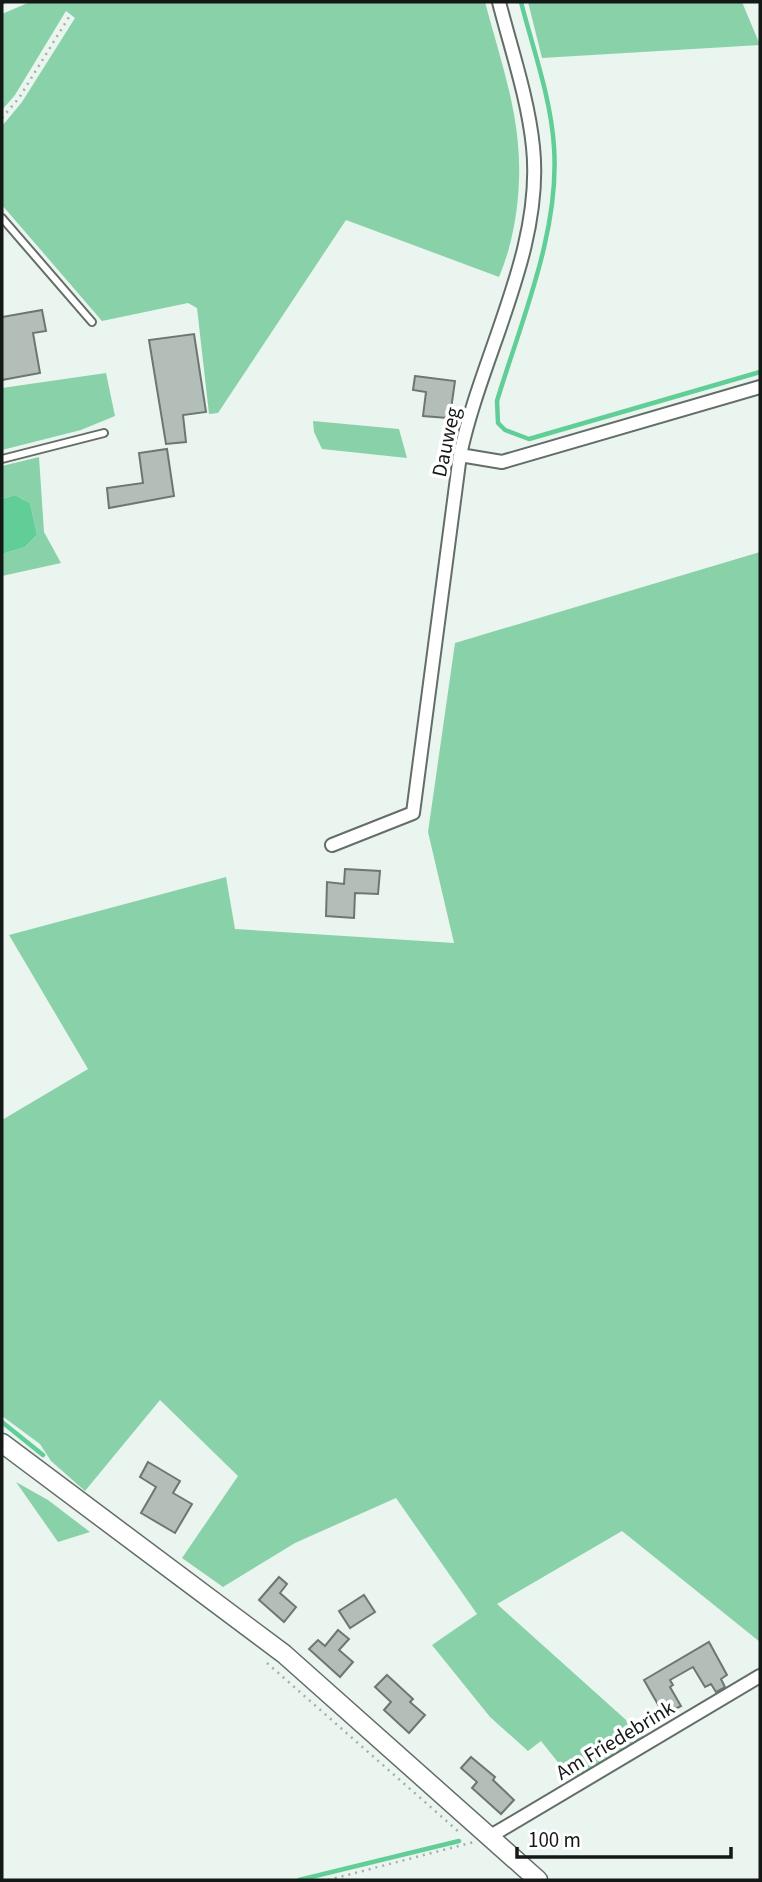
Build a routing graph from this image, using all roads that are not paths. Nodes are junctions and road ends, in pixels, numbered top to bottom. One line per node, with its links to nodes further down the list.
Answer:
1 (499, 2): 6 (street, Dauweg)
2 (2, 218): 3 (lane)
3 (92, 322)
4 (760, 387): 6 (street)
5 (104, 433): 7 (lane)
6 (460, 455): 8 (street, Dauweg)
7 (2, 459)
8 (332, 845)
9 (2, 1443): 11 (street)
10 (760, 1676): 11 (street, Am Friedebrink)
11 (481, 1840): 12 (street)
12 (538, 1880)

